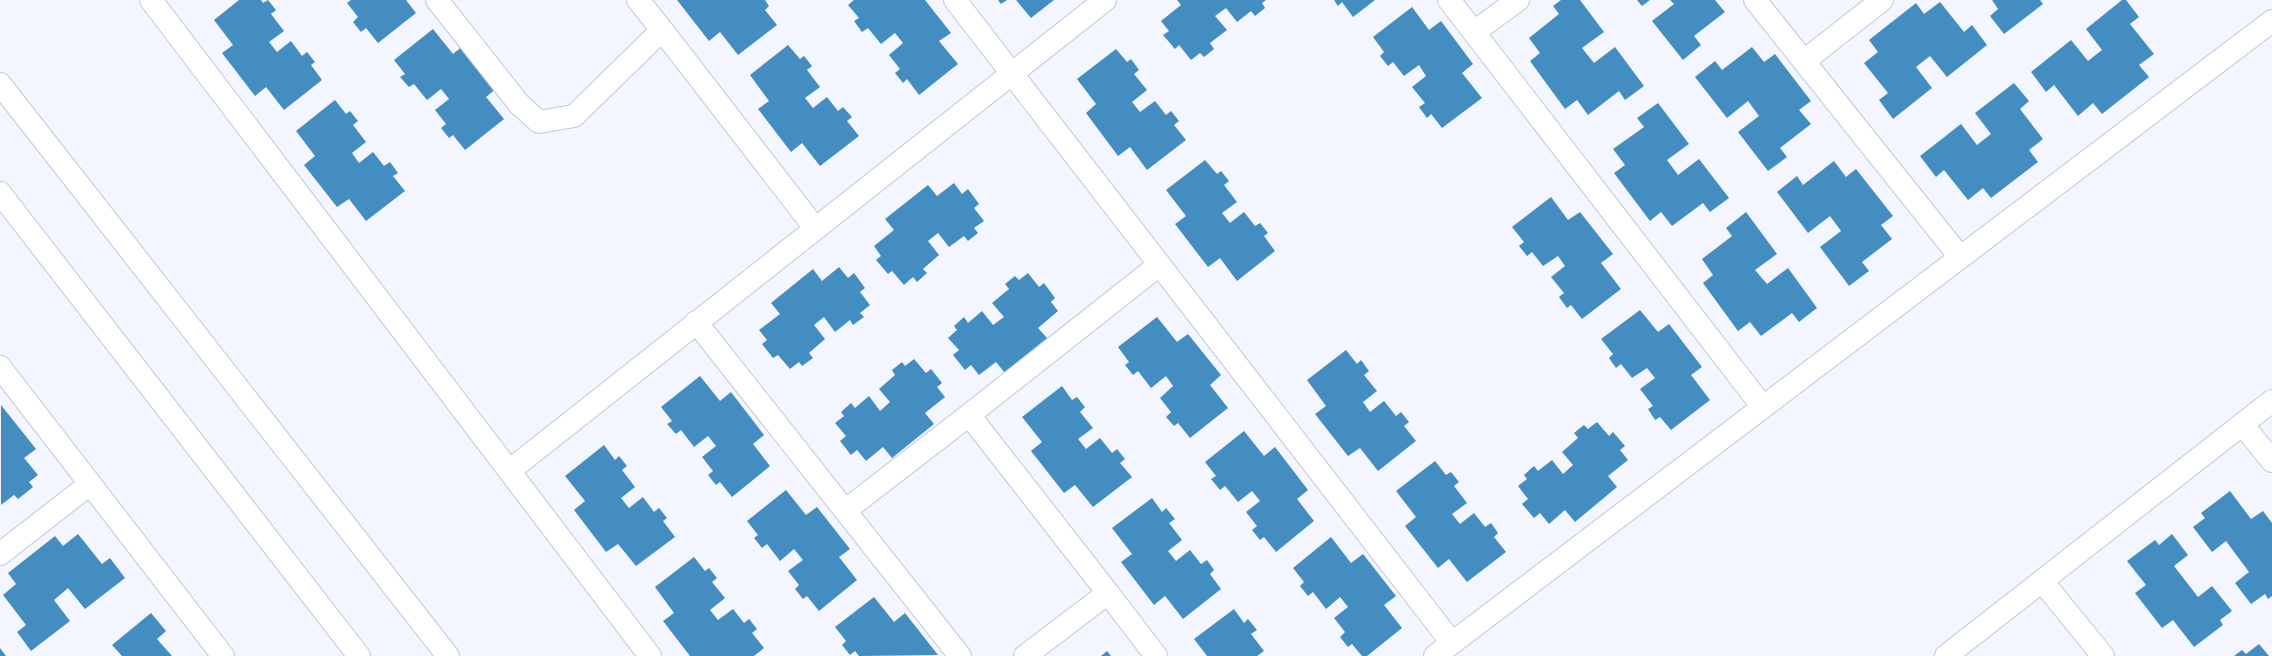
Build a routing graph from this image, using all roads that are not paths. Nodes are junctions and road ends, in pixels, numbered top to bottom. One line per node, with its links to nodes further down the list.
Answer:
1 (151, 0): 27 (street)
2 (437, 0): 11 (street)
3 (638, 0): 11 (street)
4 (955, 0): 14 (street)
5 (1105, 0): 14 (street)
6 (1449, 0): 12 (street)
7 (1518, 0): 12 (street)
8 (1755, 0): 13 (street)
9 (1882, 0): 13 (street)
10 (2272, 21): 18 (street)
11 (662, 30): 17 (street)
12 (1474, 32): 23 (street)
13 (1804, 61): 18 (street)
14 (1011, 73): 17 (street); 19 (street)
15 (0, 84): 36 (street)
16 (0, 193): 35 (street)
17 (815, 228): 20 (street)
18 (1960, 257): 23 (street)
19 (1159, 265): 24 (street); 33 (street)
20 (696, 322): 27 (street); 29 (street)
21 (0, 368): 28 (street)
22 (2272, 401): 25 (street)
23 (1762, 406): 33 (street)
24 (969, 415): 29 (street); 32 (street)
25 (2242, 424): 26 (street); 31 (street)
26 (2272, 461)
27 (509, 471): 37 (street)
28 (90, 484): 30 (street); 34 (street)
29 (846, 510): 38 (street)
30 (0, 554)
31 (2042, 581): 41 (street); 42 (street)
32 (1108, 593): 39 (street); 40 (street)
33 (1443, 650)
34 (223, 656)
35 (359, 656)
36 (448, 656)
37 (650, 656)
38 (960, 656)
39 (1025, 656)
40 (1156, 656)
41 (1946, 656)
42 (2103, 656)

